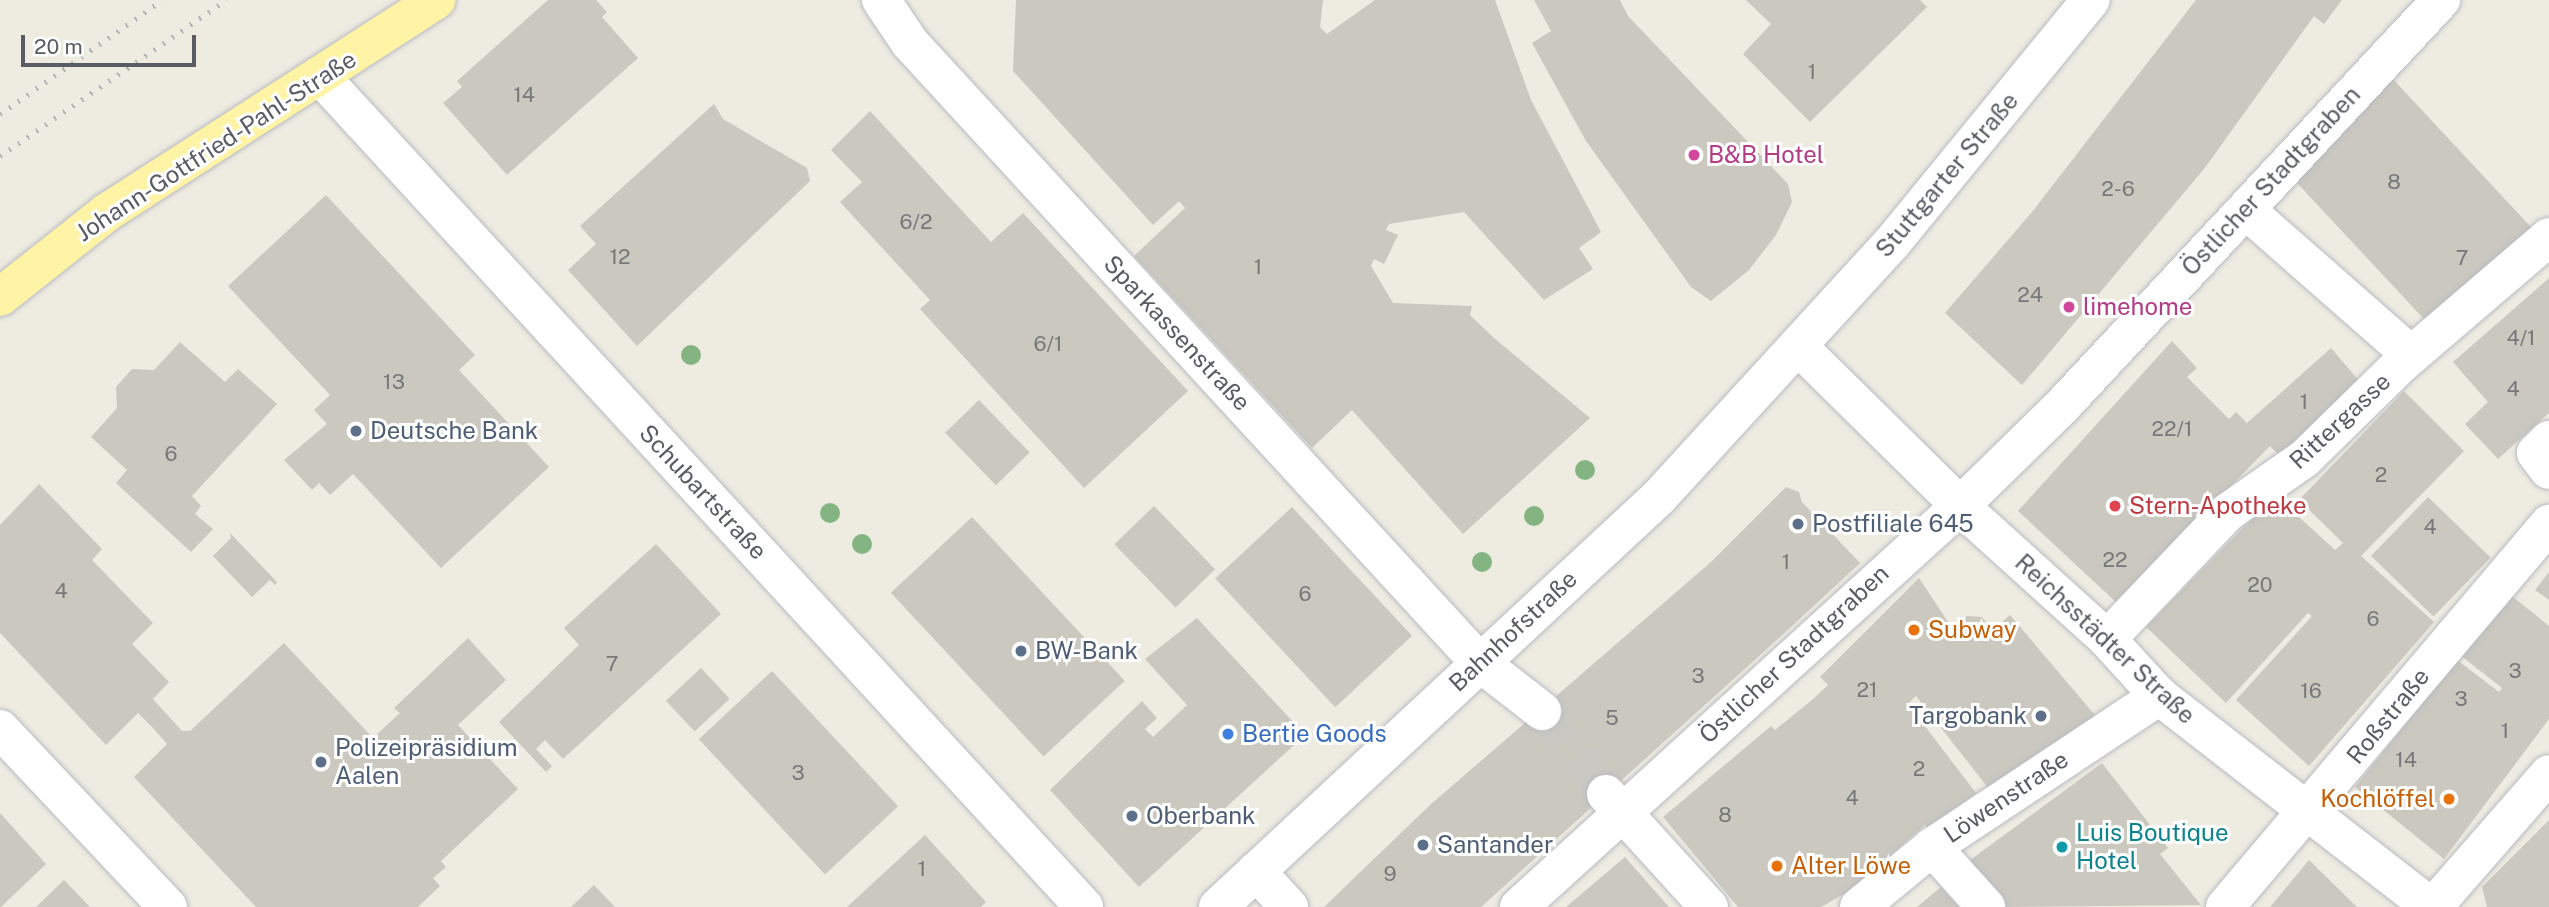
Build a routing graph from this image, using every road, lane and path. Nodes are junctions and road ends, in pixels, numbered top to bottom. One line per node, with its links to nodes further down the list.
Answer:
1 (436, 0): 5 (main road, Johann-Gottfried-Pahl-Straße)
2 (881, 0): 16 (street, Sparkassenstraße)
3 (2091, 0): 9 (street, Stuttgarter Straße)
4 (2441, 0): 6 (street, Östlicher Stadtgraben)
5 (322, 78): 8 (main road, Johann-Gottfried-Pahl-Straße); 26 (street, Schubartstraße)
6 (2246, 210): 10 (street); 13 (street, Östlicher Stadtgraben)
7 (2549, 237): 10 (street, Rittergasse)
8 (0, 297)
9 (1799, 347): 13 (street, Reichsstädter Straße); 16 (street, Bahnhofstraße)
10 (2398, 367): 15 (street, Rittergasse)
11 (2549, 440): 12 (street)
12 (2549, 470)
13 (1960, 506): 15 (street, Reichsstädter Straße); 21 (street, Östlicher Stadtgraben)
14 (2549, 524): 22 (street, Roßstraße)
15 (2107, 639): 17 (street, Reichsstädter Straße)
16 (1479, 662): 18 (street, Sparkassenstraße); 24 (street, Bahnhofstraße)
17 (2159, 696): 22 (street, Reichsstädter Straße); 23 (street, Löwenstraße)
18 (1542, 711)
19 (0, 729): 25 (street)
20 (2549, 774): 34 (street)
21 (1613, 804): 29 (street, Östlicher Stadtgraben); 30 (street)
22 (2309, 813): 33 (street, Roßstraße); 34 (street, Reichsstädter Straße)
23 (1932, 847): 31 (street, Löwenstraße); 32 (street)
24 (1256, 871): 27 (street, Bahnhofstraße); 28 (street)
25 (168, 907)
26 (1084, 907)
27 (1218, 907)
28 (1289, 907)
29 (1519, 907)
30 (1709, 907)
31 (1859, 907)
32 (1986, 907)
33 (2225, 907)
34 (2432, 907)

